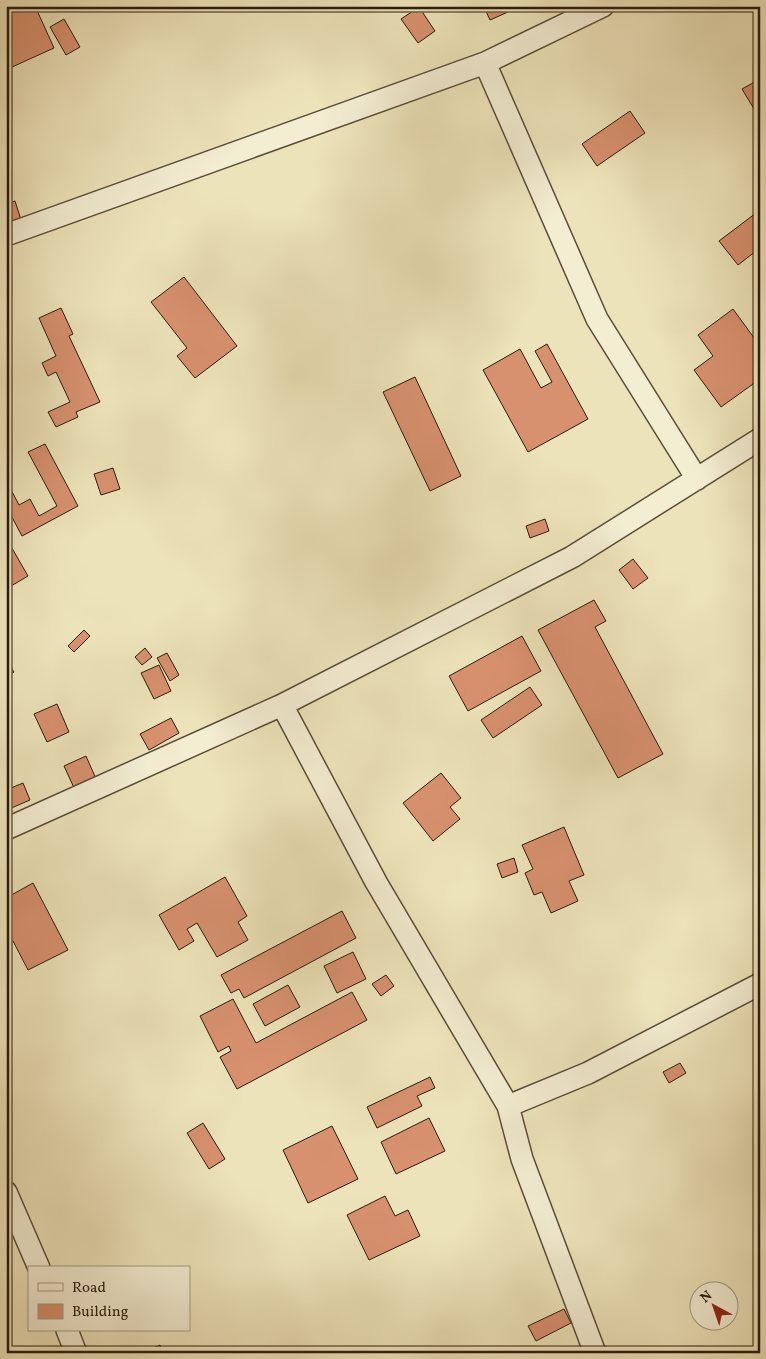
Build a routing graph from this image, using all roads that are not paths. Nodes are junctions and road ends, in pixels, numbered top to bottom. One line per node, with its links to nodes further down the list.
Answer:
1 (603, 6): 2 (street)
2 (485, 63): 3 (street); 5 (street)
3 (6, 235)
4 (760, 439): 5 (street)
5 (696, 479): 6 (street)
6 (282, 705): 7 (street); 9 (street)
7 (6, 829)
8 (760, 984): 9 (street)
9 (508, 1106): 14 (street)
10 (6, 1192): 11 (street)
11 (38, 1266)
12 (67, 1332): 13 (street)
13 (76, 1353)
14 (595, 1353)

